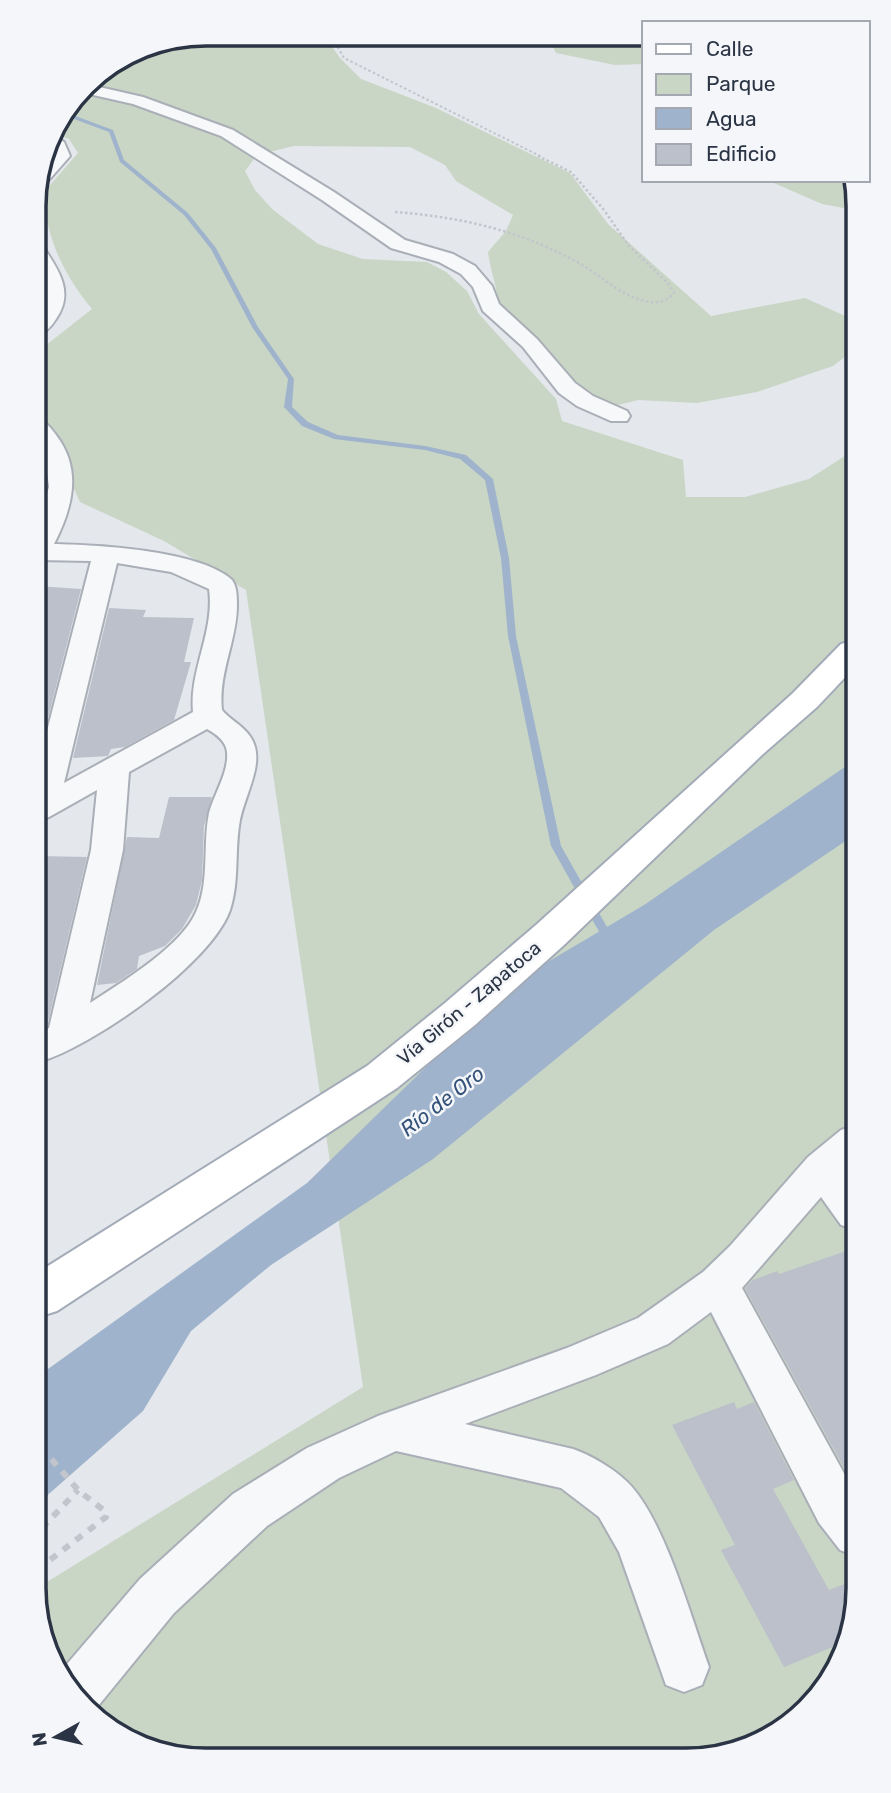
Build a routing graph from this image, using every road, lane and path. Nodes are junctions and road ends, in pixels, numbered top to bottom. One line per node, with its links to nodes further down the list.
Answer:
1 (337, 46): 5 (path)
2 (94, 91): 5 (street)
3 (57, 146): 4 (street)
4 (50, 169)
5 (348, 209): 8 (street)
6 (46, 268): 7 (street)
7 (46, 319)
8 (619, 416)
9 (46, 436): 10 (street)
10 (46, 535)
11 (46, 552): 12 (street)
12 (106, 554): 14 (street); 16 (street)
13 (846, 658): 22 (main road, Vía Girón - Zapatoca)
14 (208, 716): 15 (street); 18 (street)
15 (114, 771): 17 (street); 18 (street)
16 (46, 790)
17 (46, 806)
18 (52, 1043)
19 (839, 1154): 20 (street); 21 (street)
20 (845, 1177)
21 (718, 1284): 23 (street); 26 (street)
22 (46, 1292)
23 (394, 1430): 29 (street); 30 (street)
24 (46, 1453): 25 (path)
25 (78, 1490): 27 (path); 28 (path)
26 (845, 1519)
27 (46, 1524)
28 (46, 1563)
29 (684, 1667)
30 (81, 1687)

